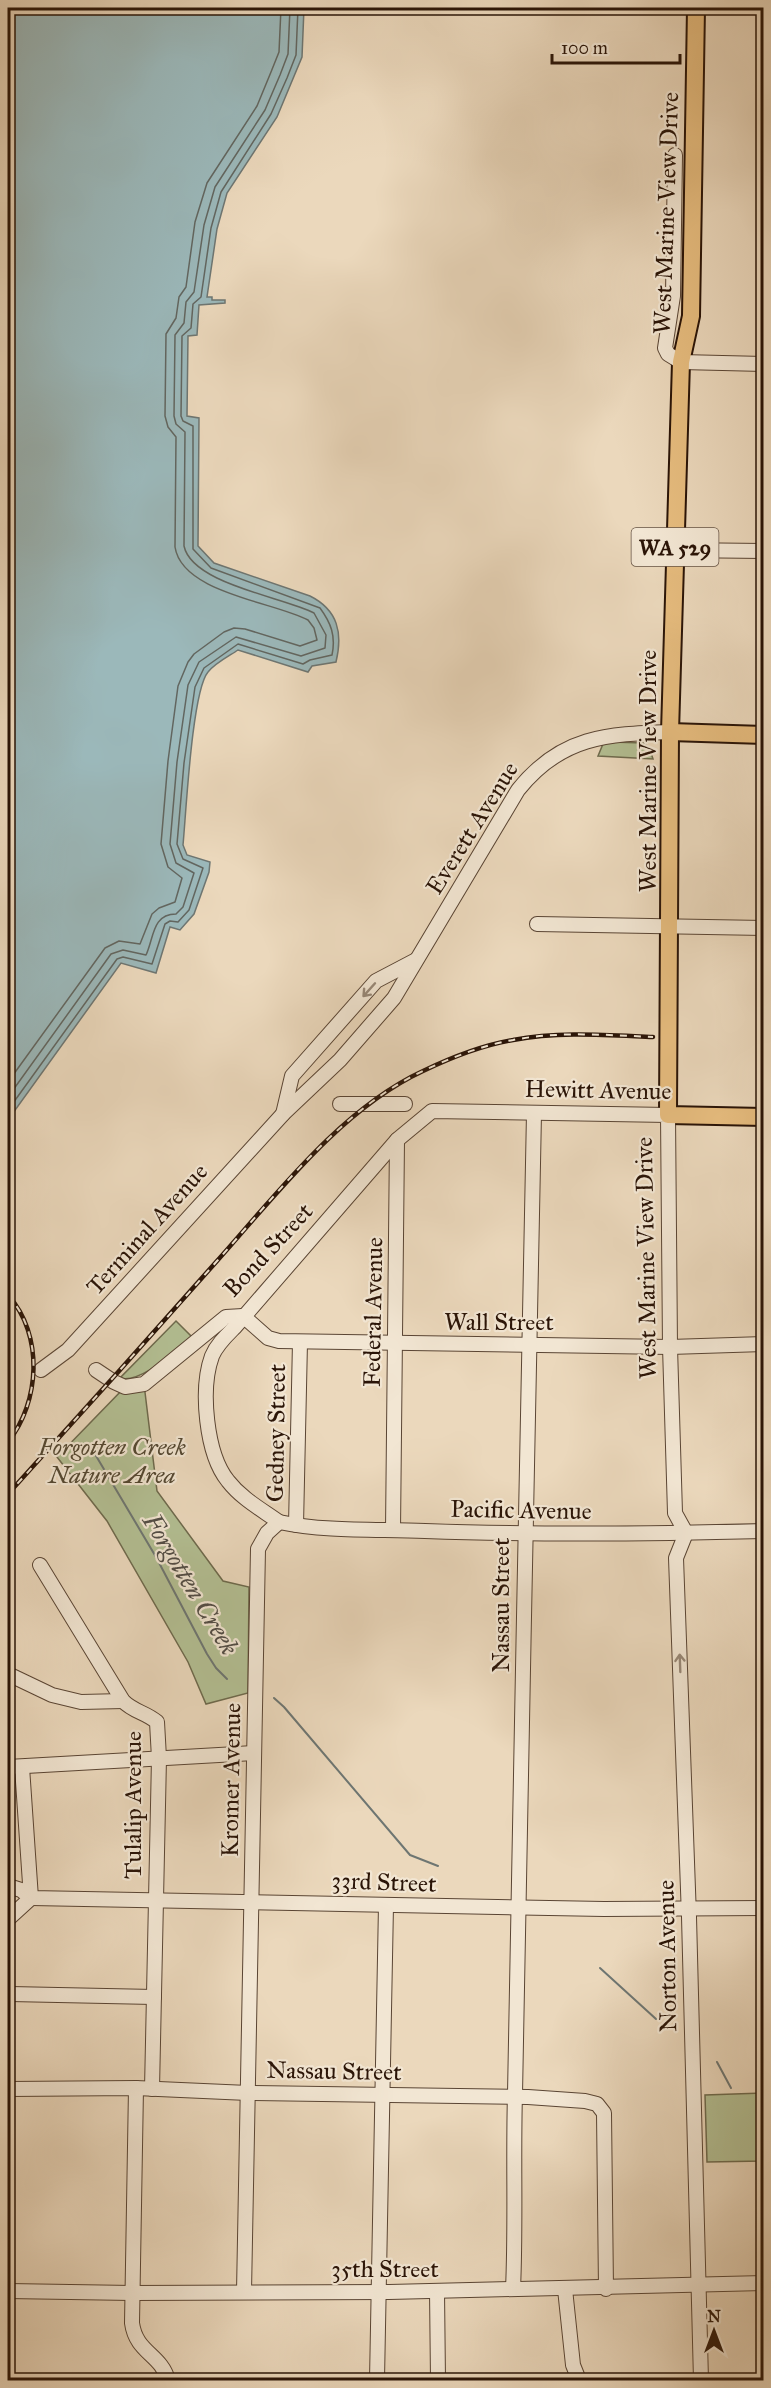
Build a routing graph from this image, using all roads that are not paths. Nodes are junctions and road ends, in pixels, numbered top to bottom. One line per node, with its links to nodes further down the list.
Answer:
1 (696, 8): 3 (main road, West Marine View Drive / WA 529)
2 (675, 155): 3 (street)
3 (681, 362): 4 (street); 5 (main road, West Marine View Drive / WA 529)
4 (764, 364)
5 (675, 550): 6 (street); 7 (main road, West Marine View Drive / WA 529)
6 (764, 551)
7 (670, 732): 8 (main road, Everett Avenue); 10 (main road, West Marine View Drive); 12 (street, Everett Avenue)
8 (764, 735)
9 (537, 924): 10 (street)
10 (671, 927): 11 (street); 19 (main road, West Marine View Drive)
11 (764, 928)
12 (418, 959): 13 (street, Terminal Avenue, one-way to 13); 14 (street, Terminal Avenue)
13 (321, 1044): 14 (street); 18 (street, Terminal Avenue)
14 (340, 1060): 18 (street, Terminal Avenue)
15 (340, 1104): 16 (street)
16 (405, 1104)
17 (534, 1113): 19 (street, Hewitt Avenue); 21 (street, Hewitt Avenue); 25 (street, Nassau Street)
18 (283, 1114): 28 (street, Terminal Avenue)
19 (668, 1115): 20 (main road, Hewitt Avenue); 27 (street, West Marine View Drive)
20 (764, 1117)
21 (397, 1140): 22 (street, Bond Street); 24 (street, Federal Avenue)
22 (243, 1316): 23 (street, Wall Street); 29 (street, Bond Street); 30 (street)
23 (300, 1342): 24 (street, Wall Street); 31 (street, Gedney Street)
24 (396, 1343): 25 (street, Wall Street); 32 (street, Federal Avenue)
25 (528, 1344): 27 (street, Wall Street); 34 (street, Nassau Street)
26 (764, 1344): 27 (street, Wall Street)
27 (670, 1347): 35 (street, West Marine View Drive)
28 (41, 1370)
29 (96, 1370)
30 (279, 1522): 31 (street, Pacific Avenue); 39 (street, Kromer Avenue)
31 (296, 1525): 32 (street, Pacific Avenue)
32 (393, 1530): 34 (street, Pacific Avenue)
33 (764, 1531): 35 (street, Pacific Avenue)
34 (524, 1533): 35 (street, Pacific Avenue); 46 (street, Nassau Street)
35 (686, 1533): 48 (street, Norton Avenue, one-way to 35)
36 (40, 1565): 38 (street, Tulalip Avenue)
37 (8, 1674): 38 (street)
38 (123, 1701): 40 (street, Tulalip Avenue)
39 (254, 1753): 40 (street); 44 (street, Kromer Avenue)
40 (159, 1758): 41 (street); 43 (street, Tulalip Avenue)
41 (15, 1767): 42 (street)
42 (17, 1892): 43 (street, 33rd Street); 49 (street)
43 (156, 1900): 44 (street, 33rd Street); 50 (street, Tulalip Avenue)
44 (250, 1902): 45 (street, 33rd Street); 55 (street, Kromer Avenue)
45 (386, 1905): 46 (street, 33rd Street); 56 (street)
46 (521, 1907): 48 (street, 33rd Street); 57 (street, Nassau Street)
47 (764, 1908): 48 (street, 33rd Street)
48 (689, 1910): 59 (street, Norton Avenue)
49 (8, 1919)
50 (154, 1997): 51 (street); 54 (street, Tulalip Avenue)
51 (8, 1998)
52 (8, 2088): 53 (street, Nassau Street)
53 (136, 2088): 54 (street, Nassau Street); 67 (street)
54 (152, 2089): 55 (street, Nassau Street)
55 (248, 2092): 56 (street, Nassau Street); 65 (street, Kromer Avenue)
56 (383, 2094): 57 (street, Nassau Street); 66 (street)
57 (515, 2097): 60 (street, Nassau Street); 62 (street, Nassau Street)
58 (764, 2283): 59 (street, 35th Street)
59 (698, 2286): 62 (street, 35th Street); 72 (street, Norton Avenue)
60 (513, 2289): 61 (street, 35th Street); 64 (street, 35th Street)
61 (565, 2289): 62 (street, 35th Street); 71 (street)
62 (606, 2289)
63 (8, 2291): 67 (street, 35th Street)
64 (437, 2291): 66 (street, 35th Street); 70 (street)
65 (244, 2292): 66 (street, 35th Street); 67 (street, 35th Street)
66 (379, 2292): 69 (street)
67 (132, 2293): 68 (street)
68 (168, 2380)
69 (377, 2380)
70 (438, 2380)
71 (579, 2380)
72 (701, 2380)

